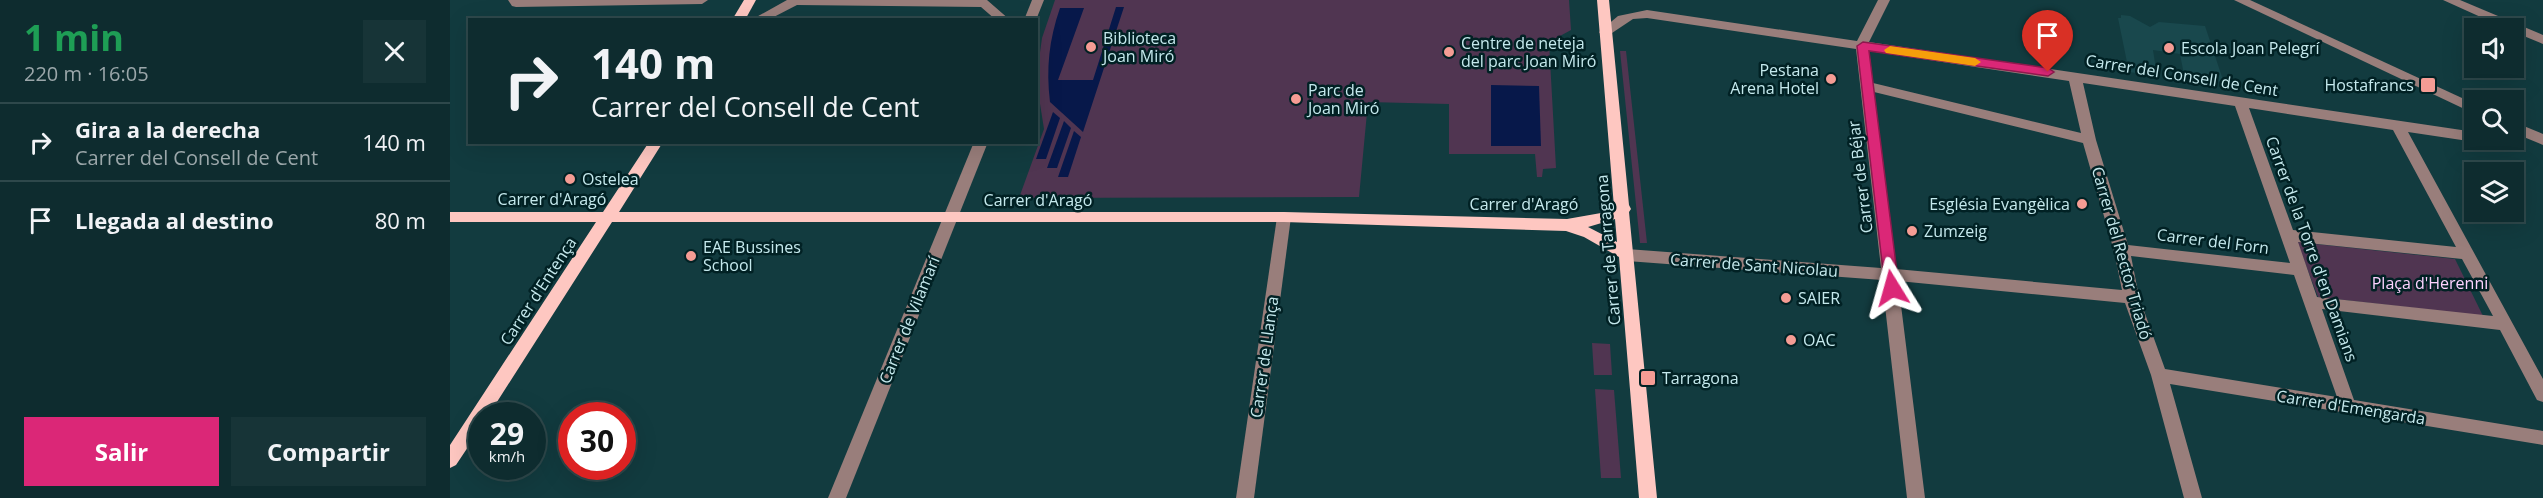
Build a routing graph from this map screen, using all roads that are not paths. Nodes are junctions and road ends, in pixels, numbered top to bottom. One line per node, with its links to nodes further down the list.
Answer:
1 (514, 0): 2 (street)
2 (702, 0)
3 (750, 0): 9 (main road)
4 (1038, 0): 12 (street)
5 (1603, 0): 13 (main road, Carrer de Tarragona)
6 (1884, 0): 15 (street)
7 (2240, 0): 19 (street)
8 (2449, 0): 14 (street)
9 (739, 18)
10 (761, 18): 11 (street)
11 (1002, 18)
12 (1031, 18)
13 (1605, 32): 15 (street, Carrer del Consell de Cent); 27 (main road, Carrer de Tarragona)
14 (2541, 37)
15 (1863, 46): 16 (street, Carrer del Consell de Cent); 17 (street, Carrer de Béjar)
16 (2075, 76): 18 (street, Carrer del Consell de Cent); 23 (street, Carrer del Rector Triadó)
17 (1868, 86): 23 (street); 38 (street, Carrer de Béjar)
18 (2241, 103): 20 (street, Carrer del Consell de Cent); 33 (street, Carrer de la Torre d'en Damians)
19 (2464, 104)
20 (2398, 126): 22 (street, Carrer del Consell de Cent); 35 (street)
21 (2524, 133): 24 (street)
22 (2464, 135)
23 (2089, 140): 34 (street, Carrer del Rector Triadó)
24 (2543, 140)
25 (656, 144): 29 (main road, Carrer d'Entença)
26 (980, 144): 31 (street, Carrer de Vilamarí)
27 (1623, 209): 32 (main road, Carrer d'Aragó); 36 (main road, Carrer de Tarragona)
28 (450, 217): 29 (main road, Carrer d'Aragó)
29 (609, 217): 31 (main road, Carrer d'Aragó); 46 (main road, Carrer d'Entença)
30 (1284, 217): 31 (main road, Carrer d'Aragó); 32 (main road, Carrer d'Aragó); 48 (street, Carrer de Llança)
31 (950, 219): 47 (street, Carrer de Vilamarí)
32 (1567, 225): 36 (main road)
33 (2287, 235): 35 (street); 37 (street, Carrer de la Torre d'en Damians)
34 (2122, 251): 37 (street, Carrer del Forn); 39 (street, Carrer del Rector Triadó)
35 (2467, 254): 41 (street)
36 (1627, 255): 38 (street, Carrer de Sant Nicolau); 49 (main road, Carrer de Tarragona)
37 (2299, 270): 40 (street, Carrer de la Torre d'en Damians)
38 (1890, 275): 39 (street, Carrer de Sant Nicolau); 50 (street, Carrer de Béjar)
39 (2132, 297): 42 (street, Carrer del Rector Triadó)
40 (2311, 302): 41 (street); 44 (street, Carrer de la Torre d'en Damians)
41 (2504, 324): 43 (street)
42 (2159, 375): 44 (street, Carrer d'Emengarda); 51 (street, Carrer del Rector Triadó)
43 (2543, 395)
44 (2349, 408): 45 (street, Carrer d'Emengarda)
45 (2543, 438)
46 (450, 460)
47 (837, 498)
48 (1245, 498)
49 (1648, 498)
50 (1916, 498)
51 (2193, 498)

